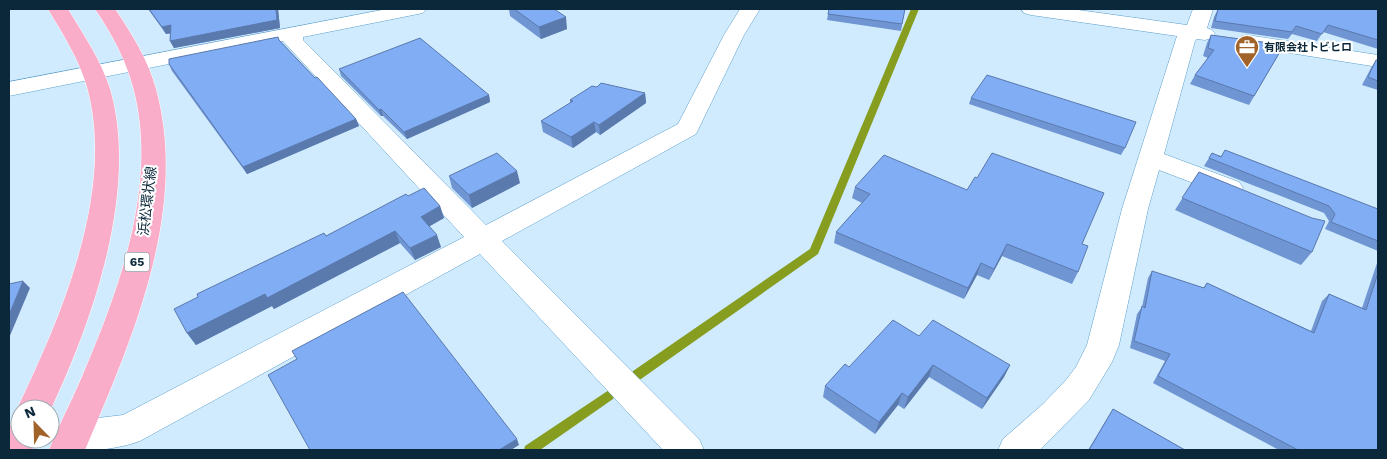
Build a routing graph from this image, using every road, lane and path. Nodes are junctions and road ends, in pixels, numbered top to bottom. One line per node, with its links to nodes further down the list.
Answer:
1 (58, 9): 11 (main road)
2 (105, 9): 10 (main road, 浜松環状線 / 65)
3 (416, 9): 6 (street)
4 (750, 9): 15 (street)
5 (1031, 9): 7 (street)
6 (340, 16): 8 (street)
7 (1197, 20): 9 (street); 13 (street)
8 (292, 33): 10 (street); 15 (street)
9 (1378, 61)
10 (136, 64): 11 (street); 17 (main road, 浜松環状線 / 65)
11 (92, 72): 12 (street); 16 (main road)
12 (9, 89)
13 (1150, 158): 14 (street); 19 (street)
14 (1250, 196)
15 (483, 239): 17 (street); 18 (street)
16 (39, 399)
17 (70, 444)
18 (686, 450)
19 (1016, 450)

